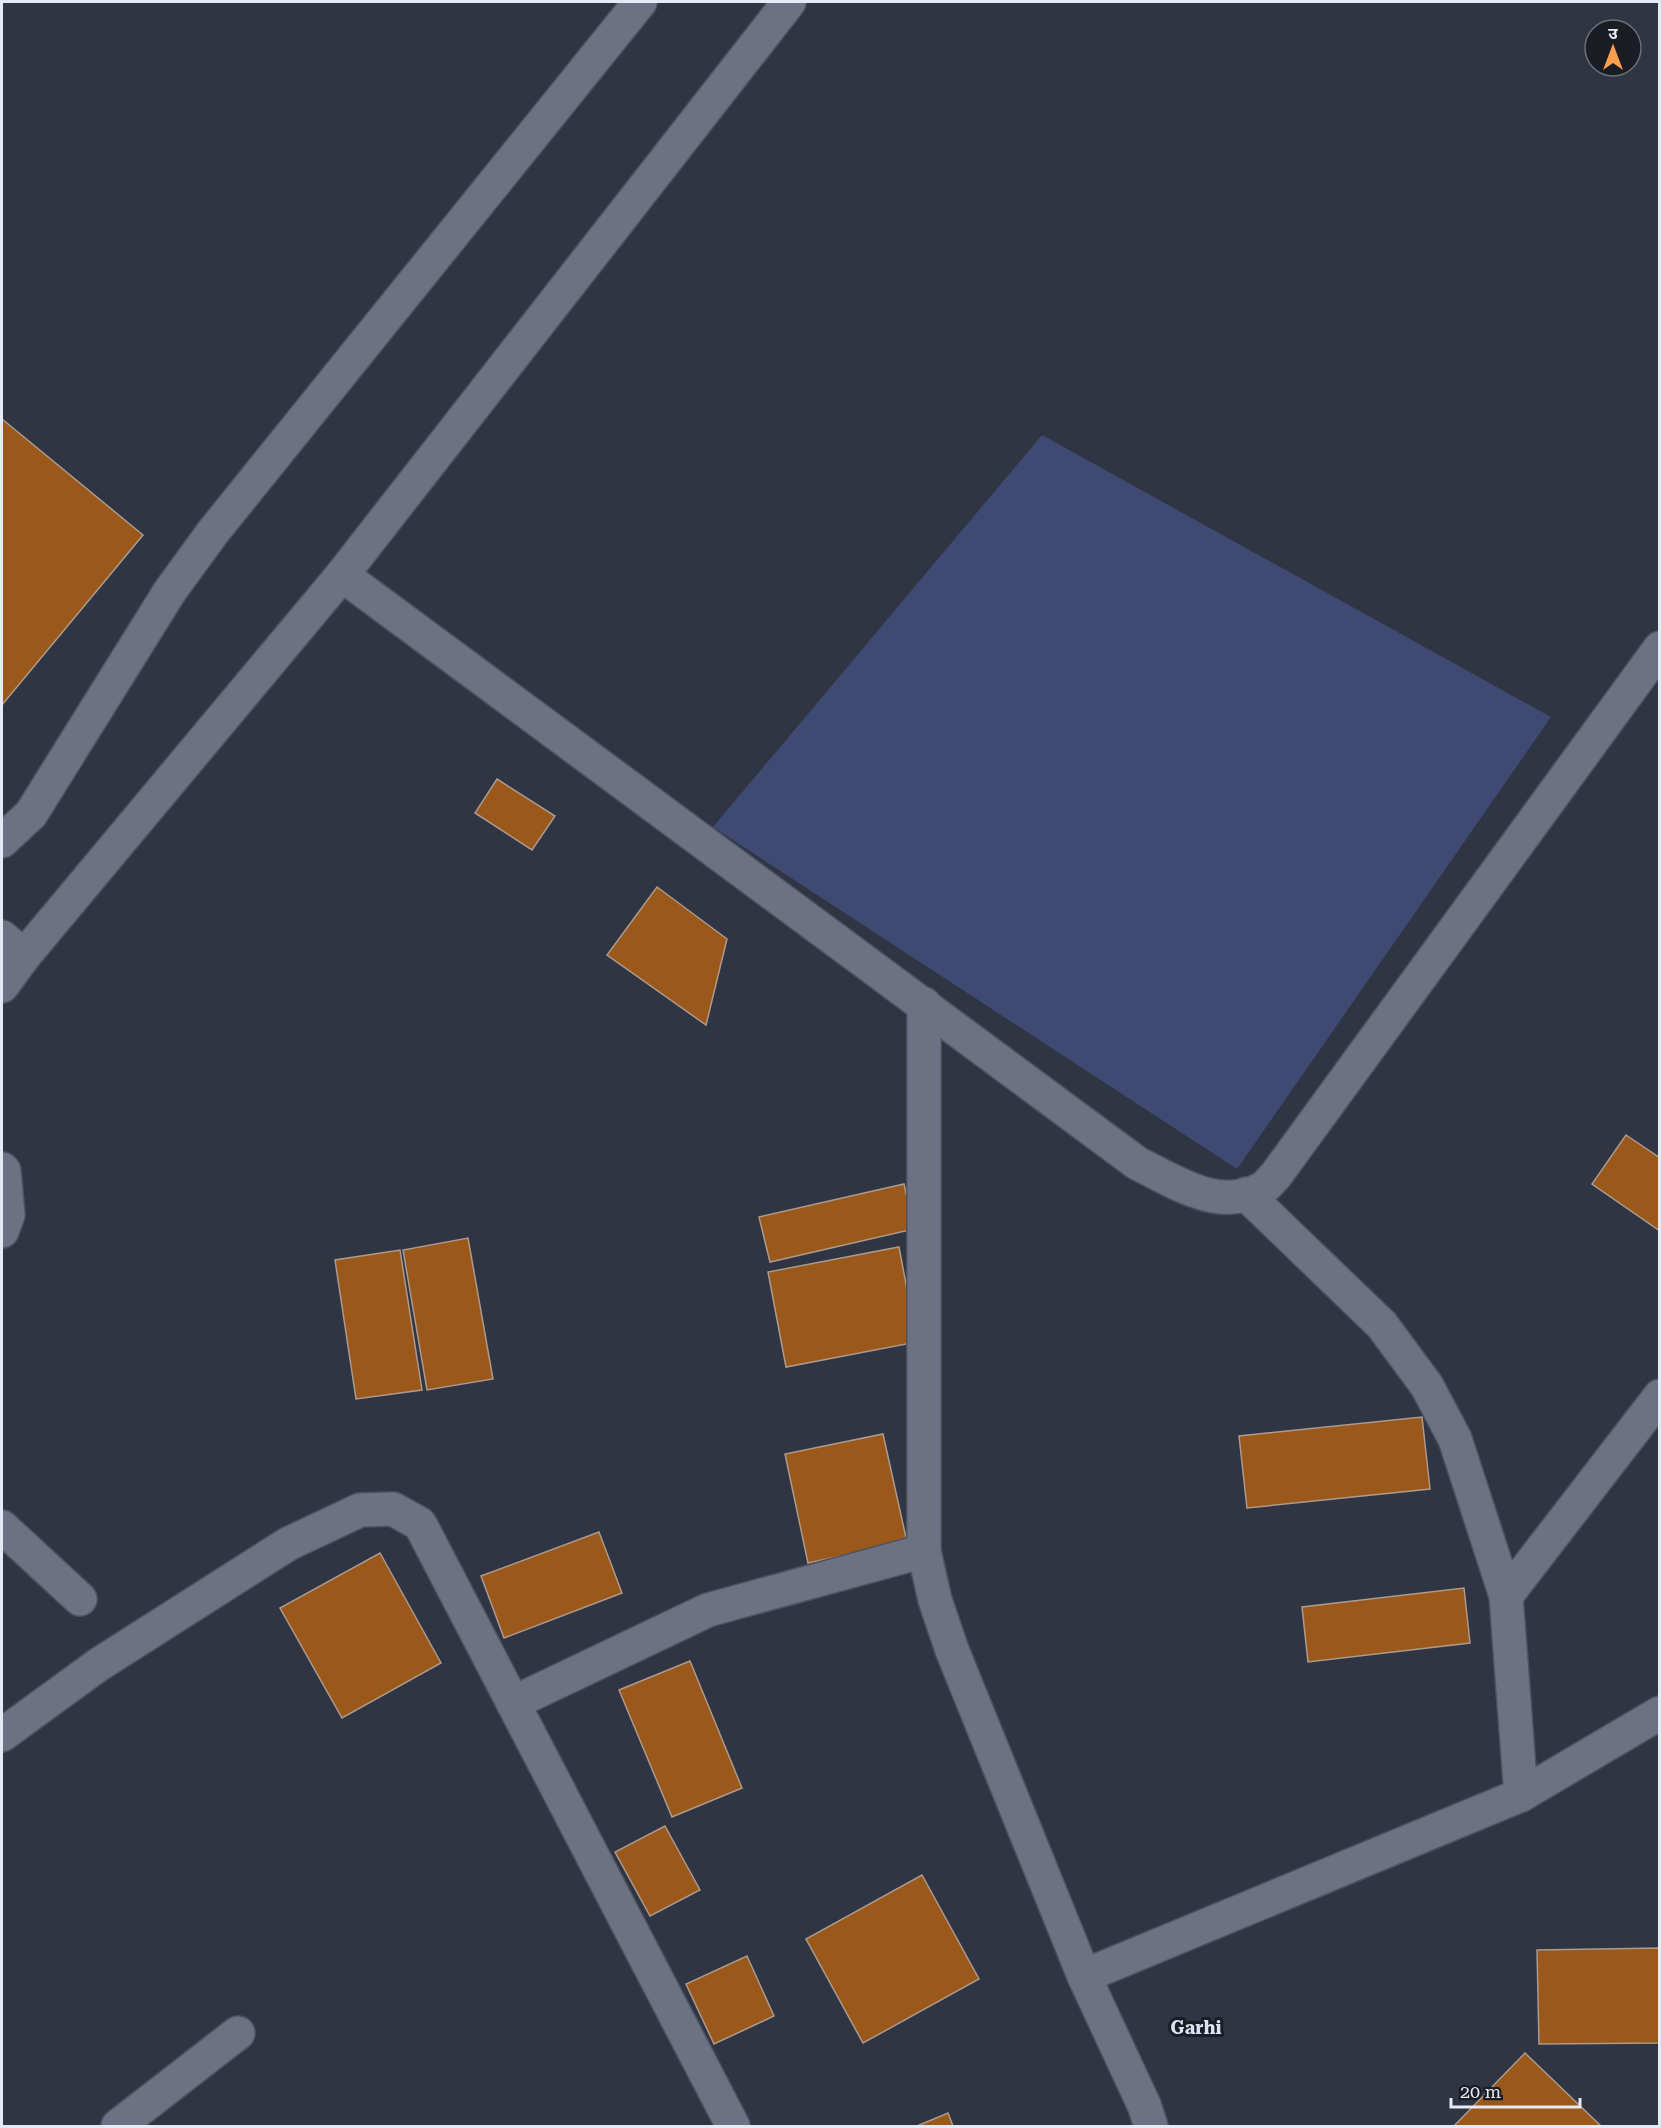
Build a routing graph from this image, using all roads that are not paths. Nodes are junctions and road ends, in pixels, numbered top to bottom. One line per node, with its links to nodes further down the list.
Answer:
1 (640, 2): 5 (street)
2 (789, 2): 3 (street)
3 (342, 575): 6 (street); 8 (street)
4 (1659, 648): 10 (street)
5 (2, 842)
6 (13, 946): 7 (street)
7 (2, 986)
8 (924, 1004): 10 (street); 14 (street)
9 (2, 1169): 11 (street)
10 (1246, 1194): 15 (street)
11 (2, 1231)
12 (1659, 1396): 15 (street)
13 (2, 1527): 16 (street)
14 (924, 1551): 17 (street); 21 (street)
15 (1506, 1596): 20 (street)
16 (80, 1599)
17 (513, 1702): 19 (street); 24 (street)
18 (1659, 1713): 20 (street)
19 (2, 1734)
20 (1521, 1795): 21 (street)
21 (1084, 1976): 25 (street)
22 (238, 2033): 23 (street)
23 (118, 2127)
24 (733, 2127)
25 (1151, 2127)

